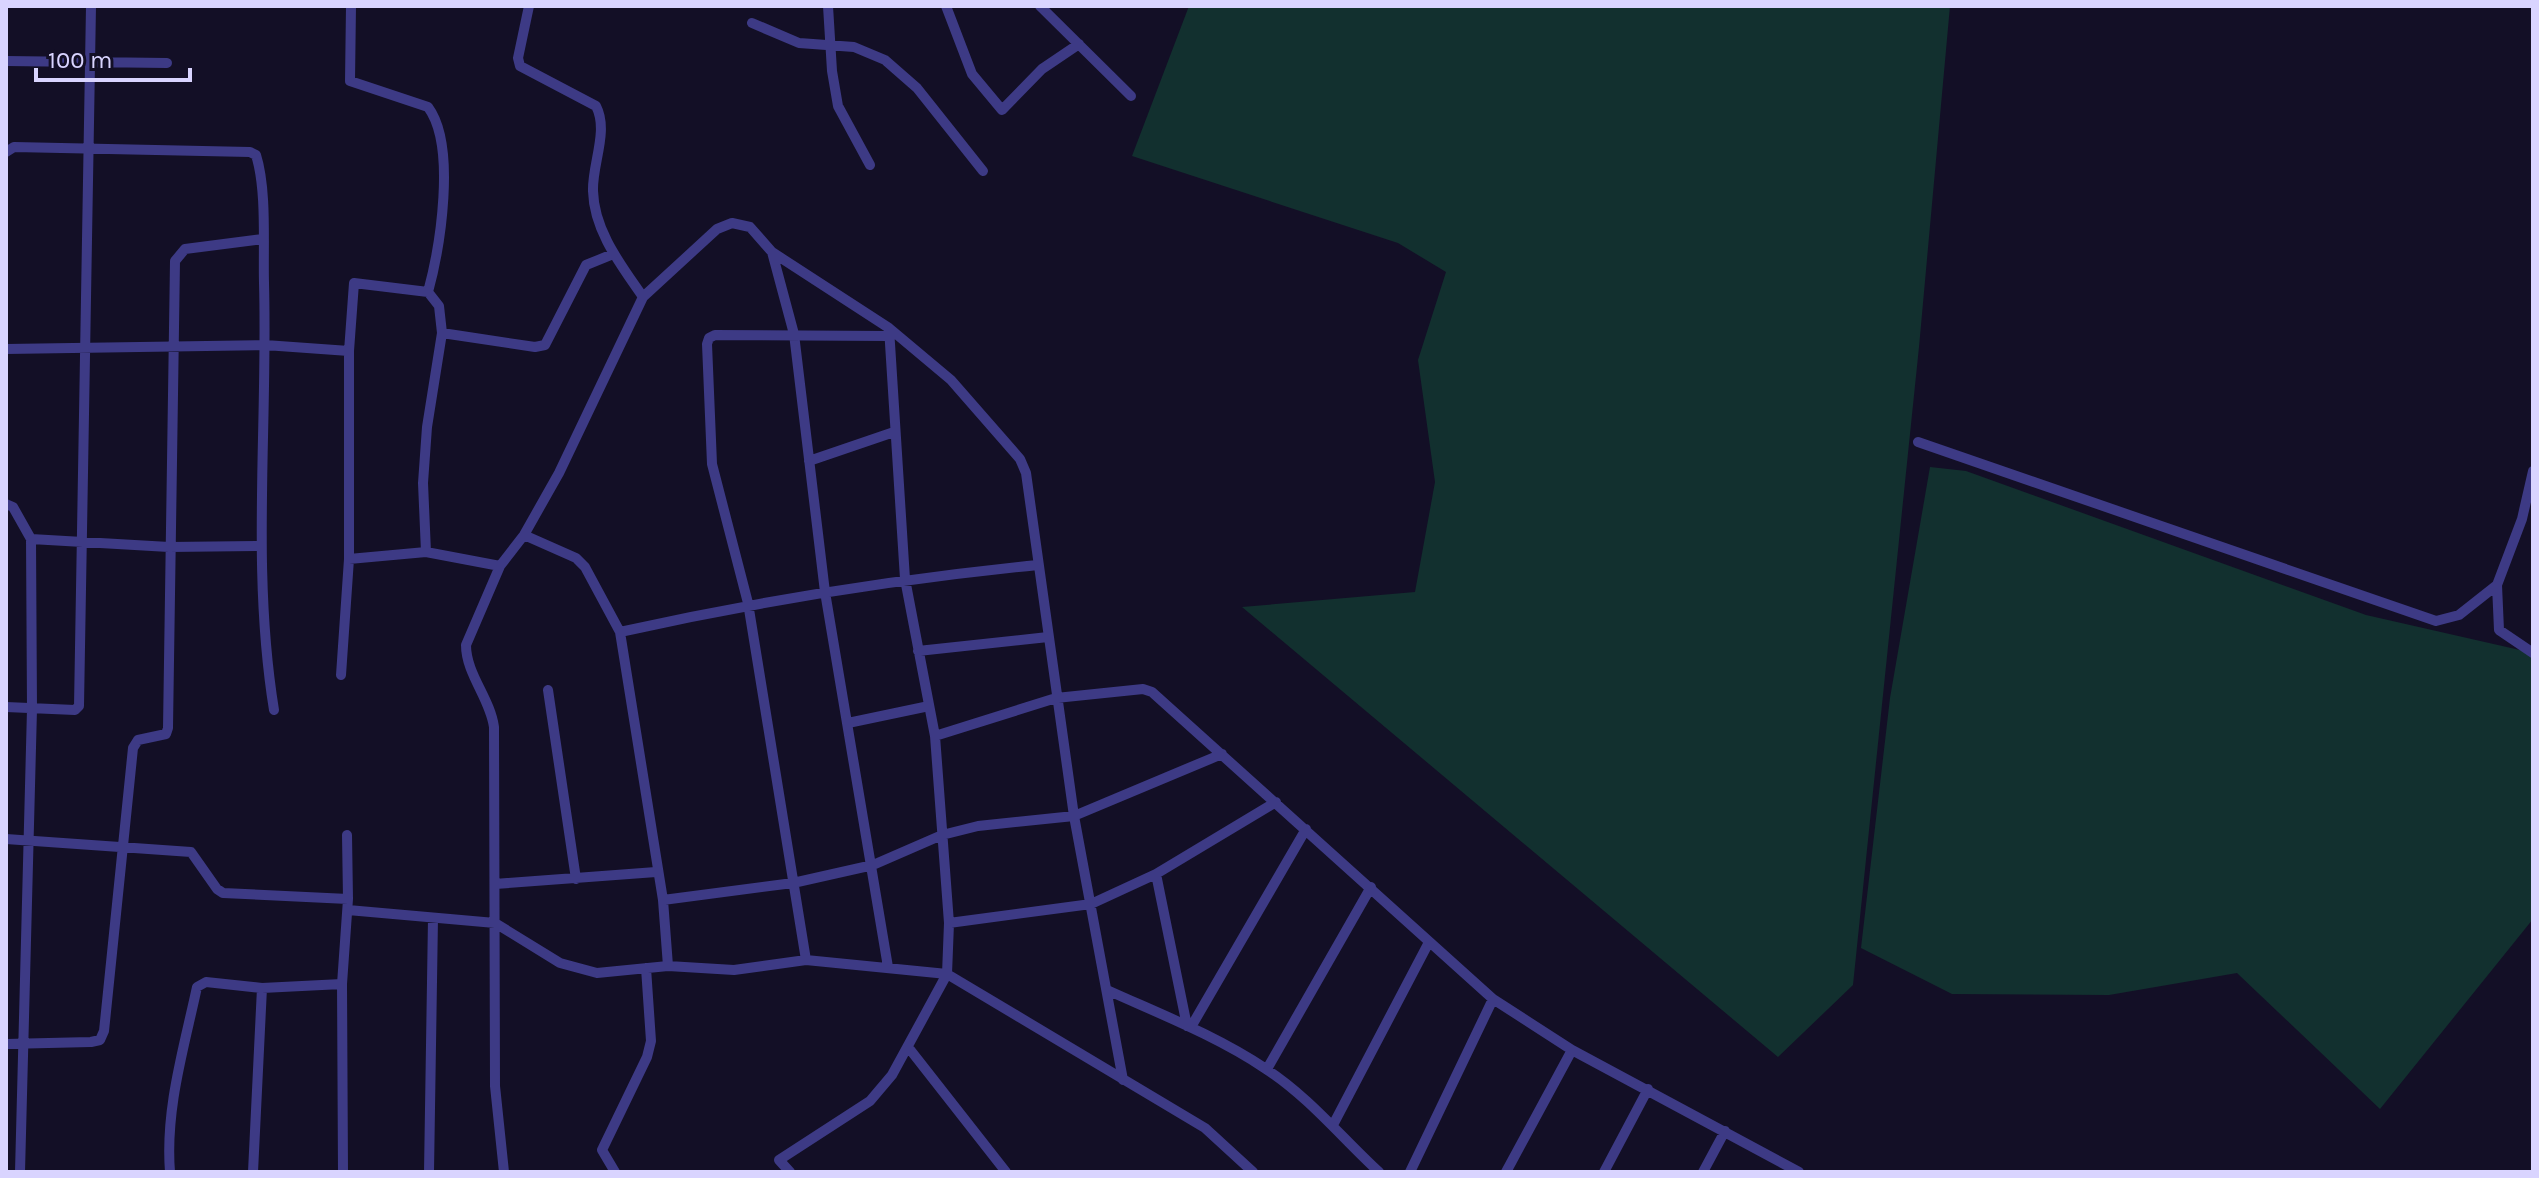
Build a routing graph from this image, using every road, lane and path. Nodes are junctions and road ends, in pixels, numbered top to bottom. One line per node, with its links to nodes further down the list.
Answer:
1 (91, 6): 12 (street)
2 (351, 6): 21 (street)
3 (529, 6): 20 (street)
4 (828, 6): 9 (street)
5 (946, 6): 8 (street)
6 (1040, 6): 8 (street)
7 (752, 23): 9 (street)
8 (1079, 44): 13 (street)
9 (832, 45): 16 (street); 17 (street)
10 (6, 61): 12 (street)
11 (167, 63): 12 (street)
12 (90, 65): 14 (street)
13 (1131, 96)
14 (88, 150): 15 (street); 18 (street); 27 (street)
15 (6, 152)
16 (870, 165)
17 (983, 171)
18 (263, 239): 26 (street); 28 (street)
19 (772, 252): 22 (street); 23 (street); 25 (street)
20 (613, 254): 22 (street); 24 (street)
21 (428, 292): 24 (street); 30 (street)
22 (643, 297): 36 (street)
23 (889, 332): 25 (street); 31 (street); 43 (street)
24 (442, 333): 41 (street)
25 (794, 334): 33 (street); 48 (street)
26 (265, 345): 28 (street); 30 (street); 39 (street)
27 (83, 347): 28 (street); 29 (street); 38 (street)
28 (174, 347): 40 (street)
29 (6, 349)
30 (349, 351): 42 (street)
31 (894, 432): 33 (street); 45 (street)
32 (1918, 442): 46 (street)
33 (809, 461): 47 (street)
34 (2533, 471): 46 (street)
35 (6, 504): 37 (street)
36 (524, 535): 44 (street); 49 (street)
37 (31, 539): 38 (street); 58 (street)
38 (82, 542): 40 (street); 58 (street)
39 (259, 546): 40 (street); 59 (street)
40 (169, 547): 70 (street)
41 (426, 552): 42 (street); 44 (street)
42 (349, 559): 53 (street)
43 (1038, 565): 45 (street); 50 (street)
44 (500, 566): 76 (street)
45 (905, 579): 47 (street); 51 (street)
46 (2497, 585): 52 (street)
47 (825, 592): 48 (street); 60 (street)
48 (748, 603): 49 (street); 75 (street)
49 (620, 632): 72 (street)
50 (1048, 637): 51 (street); 55 (street)
51 (918, 651): 56 (street)
52 (2533, 653)
53 (341, 675)
54 (548, 690): 74 (street)
55 (1056, 698): 61 (street); 62 (street); 64 (street)
56 (929, 706): 60 (street); 61 (street)
57 (6, 707): 58 (street)
58 (32, 709): 69 (street)
59 (274, 710)
60 (848, 723): 71 (street)
61 (935, 736): 67 (street)
62 (1222, 754): 63 (street); 64 (street)
63 (1276, 802): 65 (street); 73 (street)
64 (1074, 816): 67 (street); 79 (street)
65 (1306, 829): 77 (street); 94 (street)
66 (347, 835): 80 (street)
67 (942, 835): 71 (street); 83 (street)
68 (6, 839): 69 (street)
69 (29, 842): 70 (street); 96 (street)
70 (122, 848): 80 (street); 96 (street)
71 (873, 865): 75 (street); 87 (street)
72 (656, 872): 74 (street); 78 (street)
73 (1156, 874): 79 (street); 94 (street)
74 (576, 879): 76 (street)
75 (793, 883): 78 (street); 85 (street)
76 (495, 884): 82 (street)
77 (1371, 887): 84 (street); 99 (street)
78 (663, 900): 86 (street)
79 (1091, 904): 83 (street); 92 (street)
80 (348, 905): 81 (street); 90 (street)
81 (433, 918): 82 (street); 109 (street)
82 (495, 923): 88 (street); 110 (street)
83 (949, 923): 89 (street)
84 (1428, 944): 93 (street); 102 (street)
85 (806, 960): 86 (street); 87 (street)
86 (668, 966): 88 (street)
87 (888, 967): 89 (street)
88 (646, 968): 111 (street)
89 (947, 974): 97 (street); 100 (street)
90 (342, 984): 91 (street); 108 (street)
91 (262, 988): 106 (street); 107 (street)
92 (1107, 990): 94 (street); 100 (street)
93 (1493, 999): 98 (street); 116 (street)
94 (1189, 1026): 99 (street)
95 (6, 1044): 96 (street)
96 (23, 1044): 105 (street)
97 (908, 1047): 112 (street); 113 (street)
98 (1572, 1050): 101 (street); 117 (street)
99 (1267, 1069): 102 (street)
100 (1123, 1080): 114 (street)
101 (1648, 1089): 103 (street); 118 (street)
102 (1333, 1125): 115 (street)
103 (1725, 1131): 104 (street); 119 (street)
104 (1795, 1171)
105 (20, 1172)
106 (170, 1172)
107 (253, 1172)
108 (343, 1172)
109 (429, 1172)
110 (504, 1172)
111 (615, 1172)
112 (790, 1172)
113 (1006, 1172)
114 (1253, 1172)
115 (1379, 1172)
116 (1410, 1172)
117 (1506, 1172)
118 (1604, 1172)
119 (1703, 1172)

